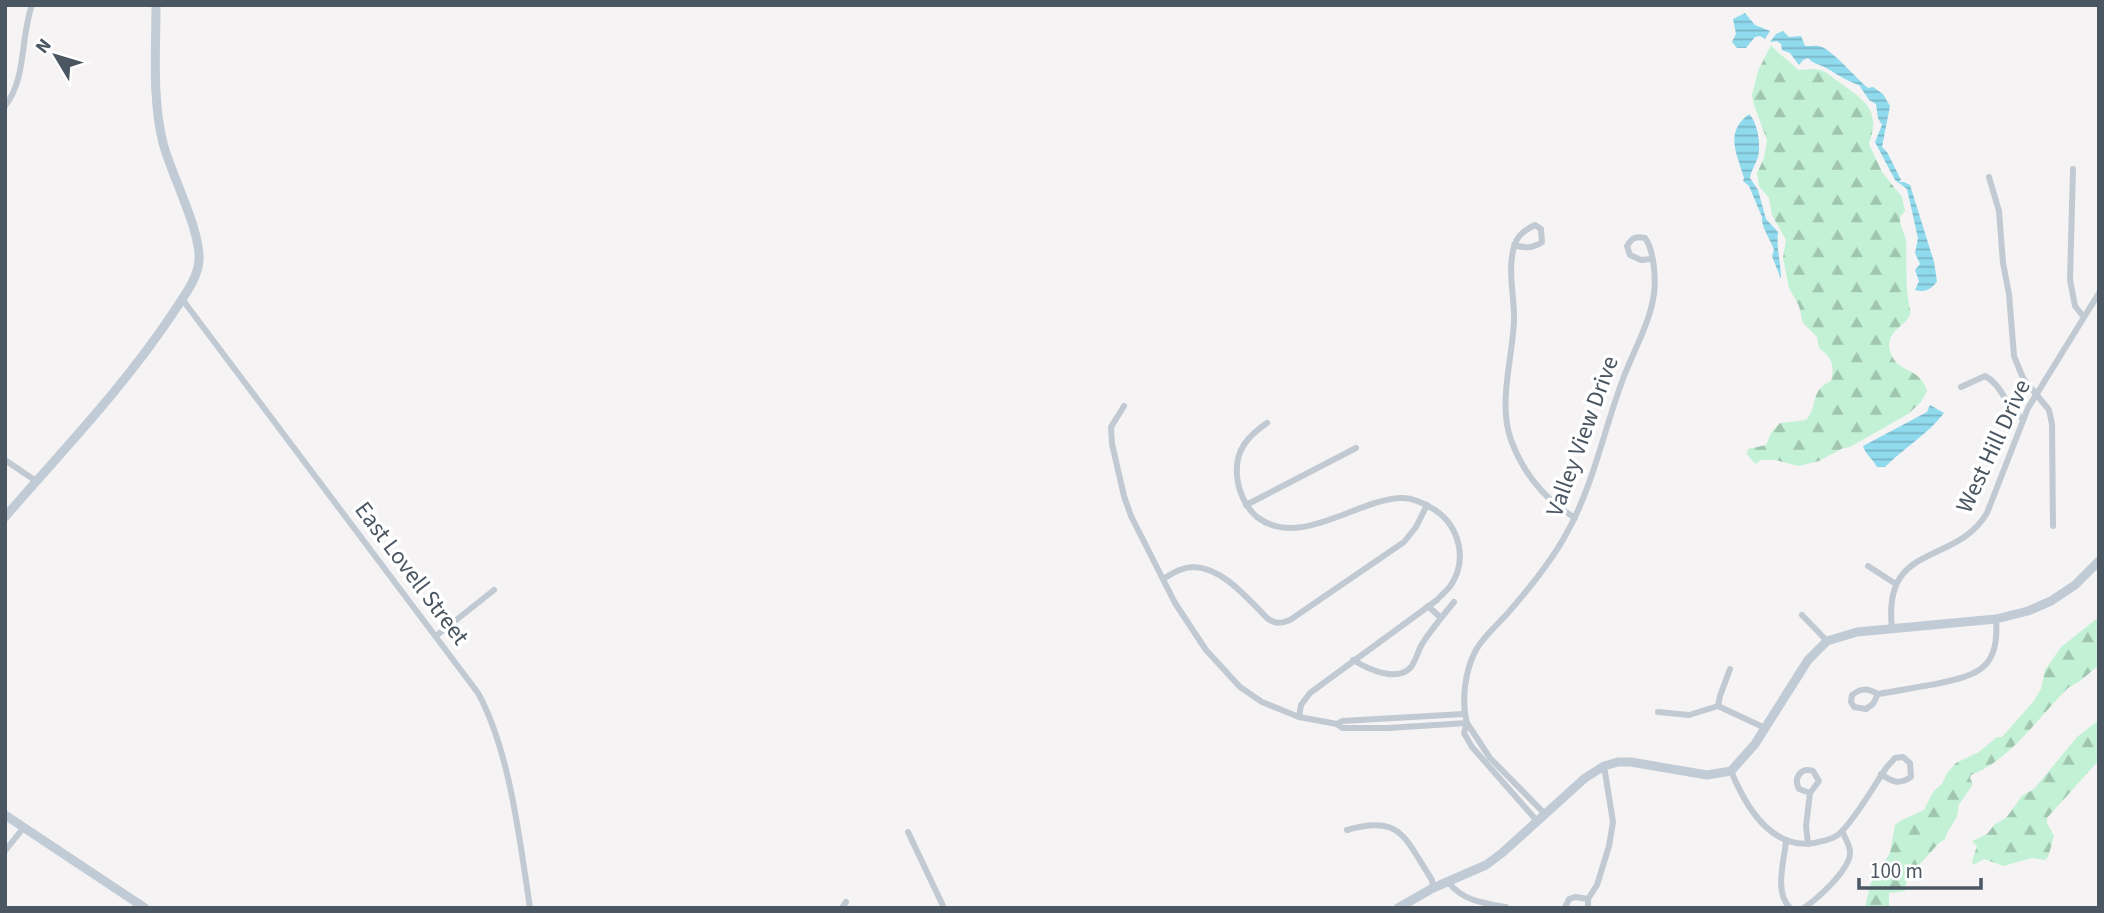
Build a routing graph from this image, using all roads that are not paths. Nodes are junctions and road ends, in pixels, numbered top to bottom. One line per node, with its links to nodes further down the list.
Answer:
1 (32, 5): 3 (street)
2 (156, 5): 9 (street)
3 (5, 106)
4 (2073, 169): 10 (street)
5 (1989, 177): 12 (street)
6 (1514, 244): 6 (street); 22 (street)
7 (1651, 259): 7 (street); 22 (street, Valley View Drive)
8 (2099, 293): 10 (street, West Hill Drive)
9 (182, 299): 18 (street); 35 (street, East Lovell Street)
10 (2083, 316): 12 (street, West Hill Drive)
11 (1961, 387): 14 (street)
12 (2036, 393): 14 (street, West Hill Drive); 23 (street)
13 (1124, 406): 26 (street)
14 (2023, 419): 27 (street, West Hill Drive)
15 (1267, 423): 19 (street)
16 (1356, 448): 19 (street)
17 (5, 460): 18 (street)
18 (36, 481): 21 (street)
19 (1246, 505): 20 (street)
20 (1427, 505): 26 (street); 30 (street)
21 (5, 517)
22 (1575, 518): 42 (street, Valley View Drive)
23 (2053, 526)
24 (2099, 561): 33 (street)
25 (1868, 566): 27 (street)
26 (1163, 579): 43 (street)
27 (1896, 584): 34 (street)
28 (494, 590): 35 (street)
29 (1454, 601): 32 (street)
30 (1429, 606): 32 (street); 37 (street)
31 (1802, 615): 36 (street)
32 (1441, 618): 37 (street)
33 (1996, 619): 34 (street); 39 (street)
34 (1892, 628): 36 (street)
35 (436, 636): 70 (street, East Lovell Street)
36 (1827, 640): 50 (street)
37 (1353, 660): 43 (street)
38 (1730, 669): 40 (street)
39 (1878, 694)
40 (1718, 706): 41 (street); 50 (street)
41 (1658, 712)
42 (1464, 714): 44 (street); 46 (street, Valley View Drive)
43 (1299, 717): 47 (street)
44 (1416, 717): 45 (street); 48 (street)
45 (1386, 719): 47 (street); 49 (street)
46 (1467, 723): 48 (street); 56 (street, Valley View Drive); 57 (street, Valley View Drive)
47 (1336, 724): 49 (street)
48 (1419, 726): 49 (street)
49 (1388, 728)
50 (1765, 728): 52 (street)
51 (1604, 766): 52 (street); 56 (street); 67 (street)
52 (1731, 771): 62 (street)
53 (1881, 775): 53 (street); 60 (street)
54 (1810, 793): 63 (street)
55 (5, 815): 58 (street)
56 (1546, 815): 57 (street)
57 (1538, 822): 65 (street)
58 (24, 827): 64 (street); 69 (street)
59 (1347, 830): 66 (street)
60 (1842, 831): 63 (street); 76 (street)
61 (908, 832): 71 (street)
62 (1786, 841): 63 (street); 75 (street)
63 (1808, 844)
64 (5, 851)
65 (1448, 882): 66 (street); 68 (street)
66 (1433, 888): 72 (street)
67 (1588, 899): 73 (street); 74 (street)
68 (1506, 907)
69 (145, 908)
70 (530, 908)
71 (944, 908)
72 (1398, 908)
73 (1566, 908)
74 (1588, 908)
75 (1790, 908)
76 (1804, 908)

